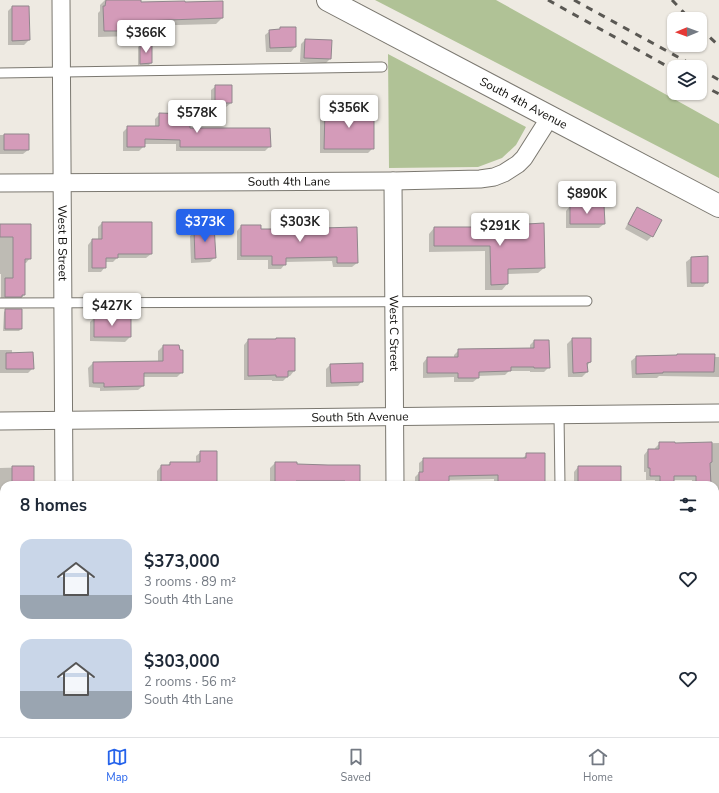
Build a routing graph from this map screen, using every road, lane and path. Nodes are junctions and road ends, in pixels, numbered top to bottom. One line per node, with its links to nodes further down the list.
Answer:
1 (61, 0): 4 (street, West B Street)
2 (328, 0): 6 (street, South 4th Avenue)
3 (382, 67): 4 (lane)
4 (61, 72): 5 (lane); 9 (street, West B Street)
5 (0, 73)
6 (550, 117): 7 (street, South 4th Lane); 10 (street, South 4th Avenue)
7 (393, 181): 9 (street, South 4th Lane); 13 (street, West C Street)
8 (0, 182): 9 (street, South 4th Lane)
9 (62, 182): 12 (street, West B Street)
10 (719, 206)
11 (587, 301): 13 (lane)
12 (63, 302): 13 (lane); 14 (lane); 18 (street, West B Street)
13 (393, 302): 17 (street, West C Street)
14 (0, 303)
15 (719, 413): 16 (street, South 5th Avenue)
16 (559, 415): 17 (street, South 5th Avenue); 22 (lane)
17 (394, 416): 18 (street, South 5th Avenue); 21 (street, West C Street)
18 (64, 420): 19 (street, South 5th Avenue); 20 (street, West B Street)
19 (0, 421)
20 (64, 481)
21 (394, 481)
22 (560, 481)

